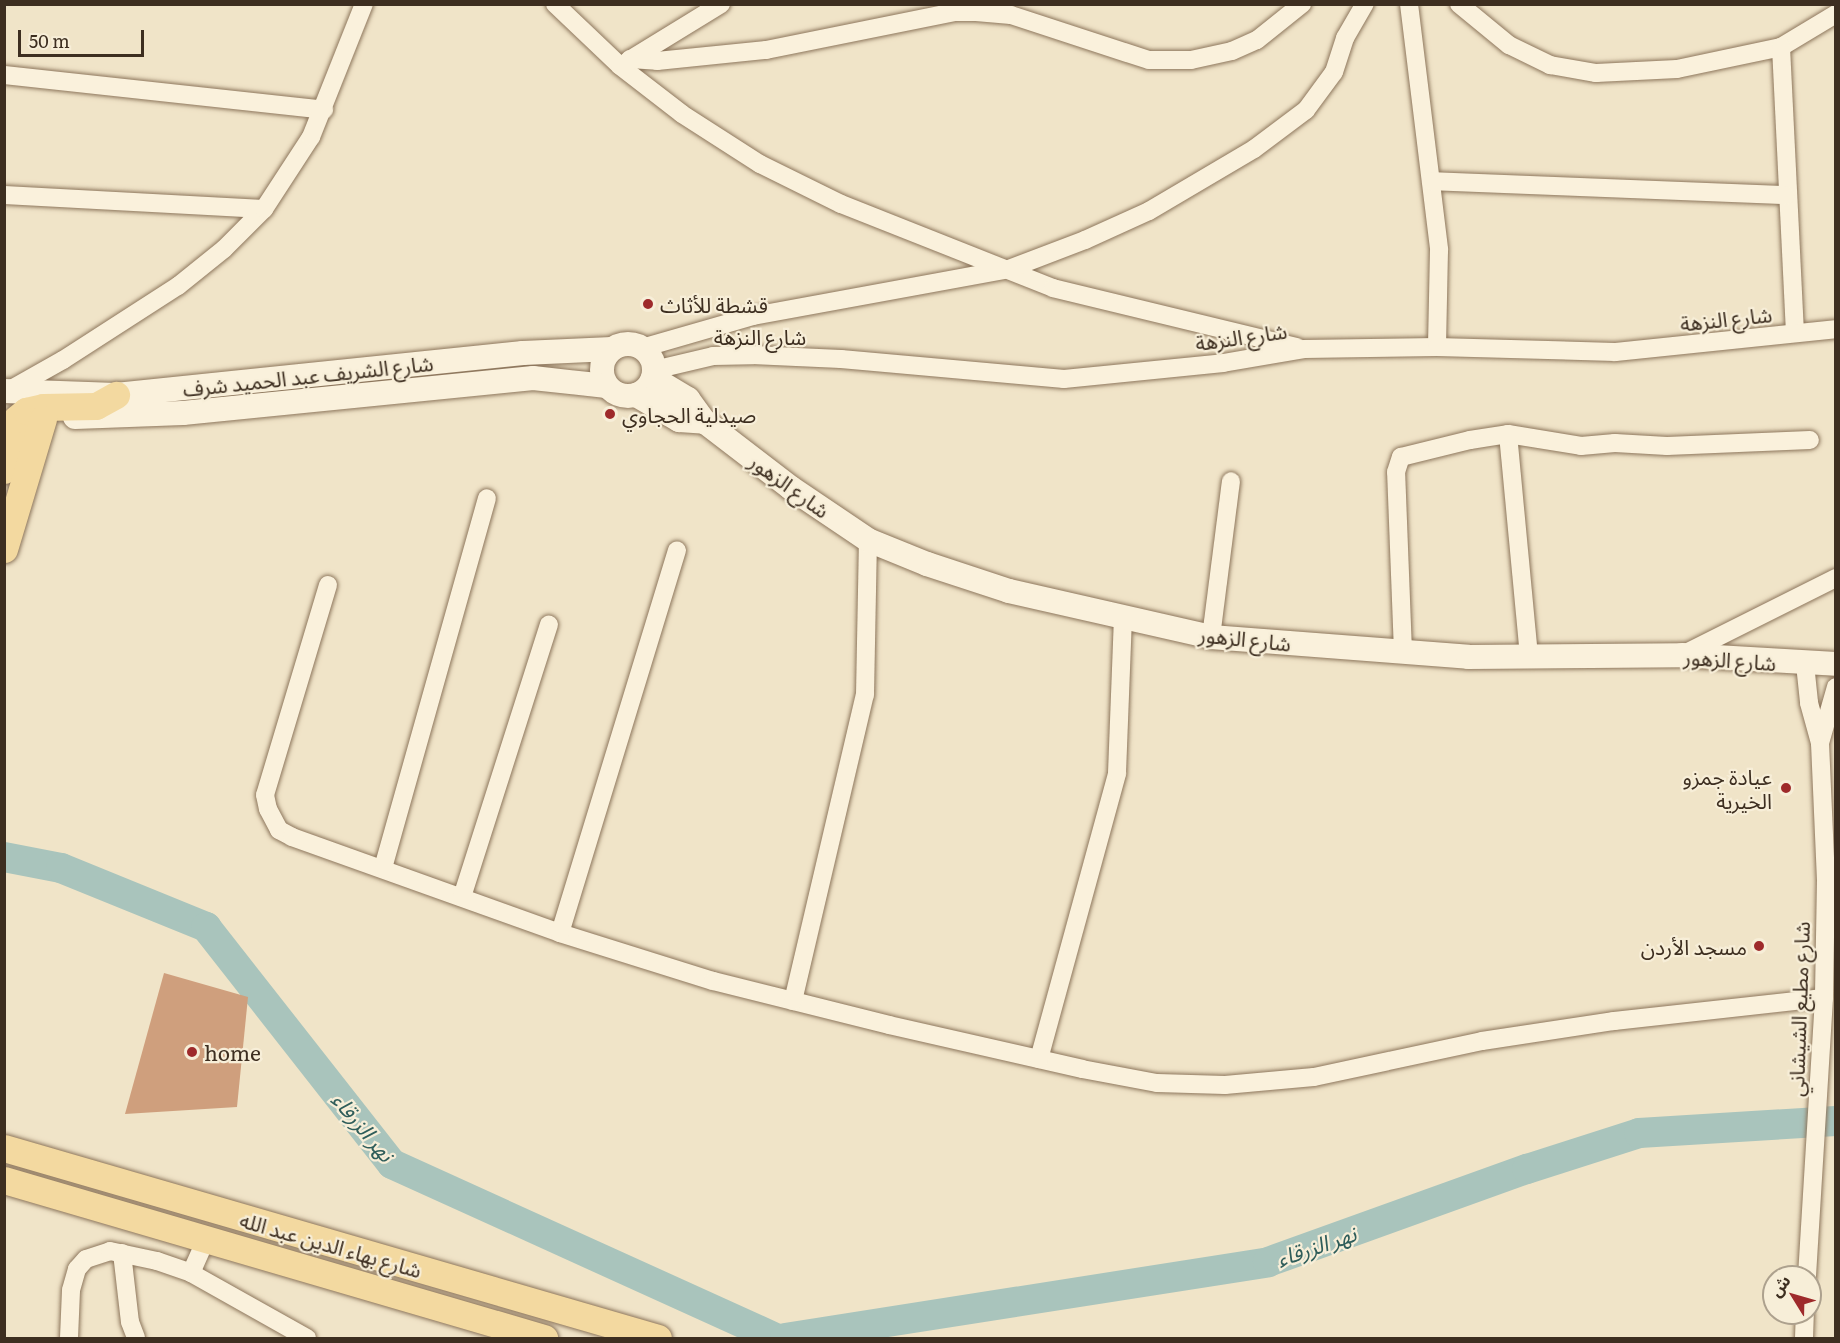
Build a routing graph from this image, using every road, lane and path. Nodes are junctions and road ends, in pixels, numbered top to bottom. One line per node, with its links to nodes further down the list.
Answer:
1 (364, 4): 12 (street)
2 (555, 4): 10 (street)
3 (721, 4): 10 (street)
4 (1302, 4): 10 (street)
5 (1365, 4): 17 (street)
6 (1459, 4): 9 (street)
7 (1409, 7): 13 (street)
8 (1836, 14): 9 (street)
9 (1781, 47): 15 (street)
10 (625, 63): 17 (street)
11 (4, 75): 12 (street)
12 (324, 110): 16 (street)
13 (1431, 181): 15 (street); 20 (street)
14 (4, 195): 16 (street)
15 (1786, 195): 19 (street)
16 (264, 209): 24 (street)
17 (1009, 269): 21 (street); 23 (street)
18 (1836, 329): 19 (street, شارع النزهة)
19 (1795, 333): 20 (street, شارع النزهة)
20 (1437, 347): 23 (street, شارع النزهة)
21 (642, 348): 22 (main road); 25 (main road)
22 (612, 349): 26 (main road); 29 (main road, شارع الشريف عبد الحميد شرف)
23 (1304, 349): 25 (street, شارع النزهة)
24 (63, 360): 27 (street); 28 (street)
25 (653, 374): 30 (main road); 32 (main road, شارع الزهور)
26 (607, 386): 30 (main road); 31 (main road, شارع الشريف عبد الحميد شرف)
27 (5, 391): 28 (main road, شارع الشريف عبد الحميد شرف)
28 (63, 394): 29 (main road, شارع الشريف عبد الحميد شرف)
29 (116, 395): 34 (main road)
30 (636, 395): 32 (main road, شارع الزهور)
31 (44, 419): 34 (main road, شارع الشريف عبد الحميد شرف); 39 (main road)
32 (705, 422): 38 (main road, شارع الزهور)
33 (1508, 434): 35 (street); 46 (street); 48 (street)
34 (8, 439)
35 (1810, 440)
36 (1231, 481): 45 (street)
37 (487, 498): 53 (street)
38 (868, 540): 43 (main road, شارع الزهور); 57 (street)
39 (4, 549)
40 (677, 550): 55 (street)
41 (1836, 578): 47 (street)
42 (328, 585): 53 (street)
43 (1123, 618): 45 (main road, شارع الزهور); 58 (street)
44 (549, 625): 54 (street)
45 (1211, 638): 46 (main road, شارع الزهور)
46 (1403, 652): 48 (main road, شارع الزهور)
47 (1683, 655): 48 (main road, شارع الزهور); 49 (main road, شارع الزهور)
48 (1529, 657)
49 (1805, 664): 50 (main road, شارع الزهور); 52 (street, شارع مطيع الشيشاني)
50 (1836, 664)
51 (1836, 687): 52 (street, شارع مطيع الشيشاني)
52 (1820, 743): 56 (street, شارع مطيع الشيشاني)
53 (383, 868): 54 (street)
54 (462, 897): 55 (street)
55 (560, 933): 57 (street)
56 (1824, 998): 58 (street); 63 (street, شارع مطيع الشيشاني)
57 (793, 1001): 58 (street)
58 (1039, 1059)
59 (4, 1148): 69 (main road, شارع بهاء الدين عبد الله)
60 (4, 1180): 61 (main road, شارع بهاء الدين عبد الله)
61 (206, 1239): 64 (street); 68 (main road, شارع بهاء الدين عبد الله)
62 (122, 1253): 64 (street); 65 (street); 66 (street)
63 (1808, 1265)
64 (191, 1273): 67 (street)
65 (69, 1338)
66 (136, 1338)
67 (307, 1338)
68 (544, 1338)
69 (658, 1338)

